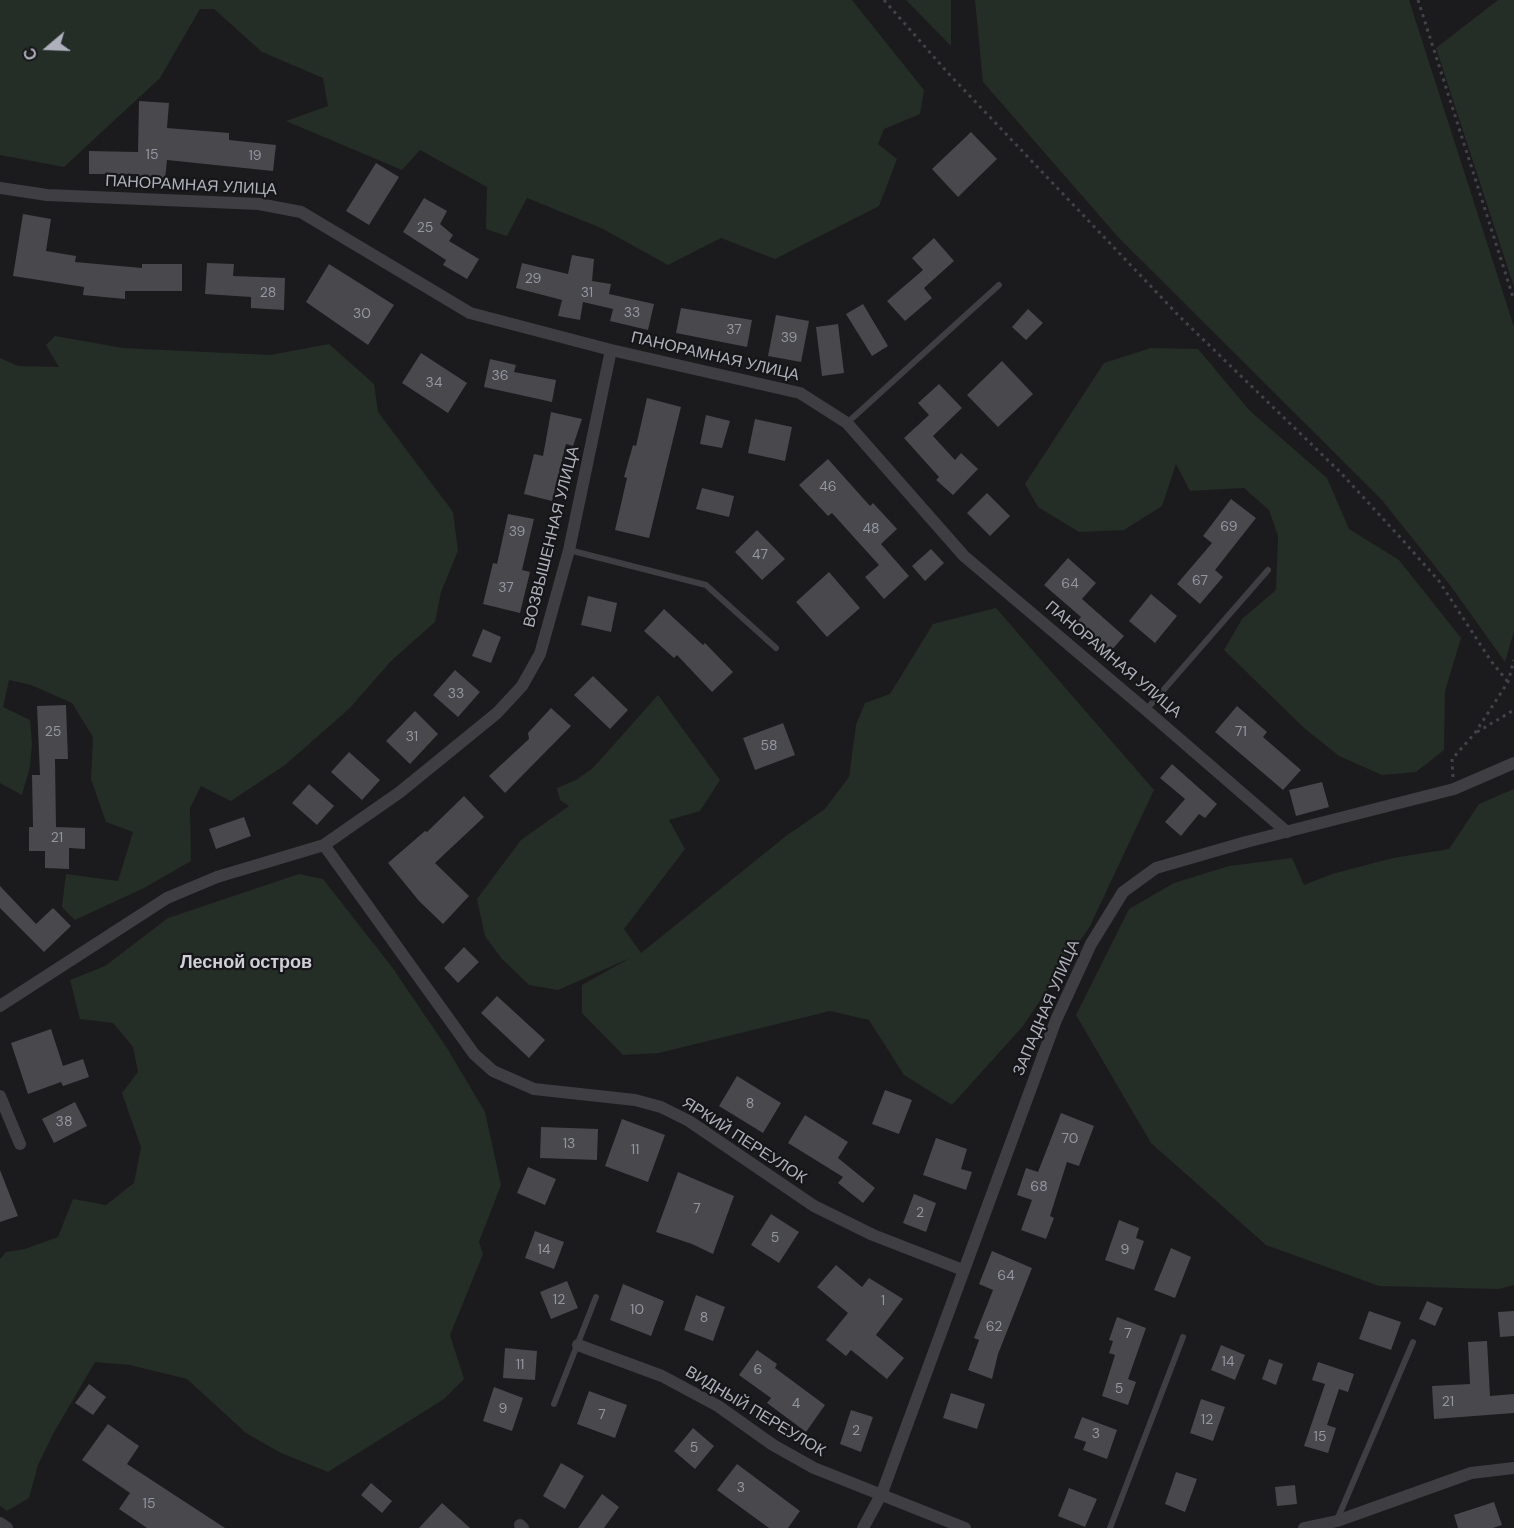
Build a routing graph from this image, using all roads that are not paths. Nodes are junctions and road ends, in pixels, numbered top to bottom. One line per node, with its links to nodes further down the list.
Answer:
1 (0, 188): 3 (street, ПАНОРАМНАЯ УЛИЦА)
2 (999, 285): 4 (lane)
3 (611, 350): 4 (street, ПАНОРАМНАЯ УЛИЦА); 5 (street, ВОЗВЫШЕННАЯ УЛИЦА)
4 (847, 423): 8 (street, ПАНОРАМНАЯ УЛИЦА)
5 (569, 550): 7 (lane); 11 (street, ВОЗВЫШЕННАЯ УЛИЦА)
6 (1268, 570): 8 (lane)
7 (776, 648)
8 (1146, 710): 10 (street, ПАНОРАМНАЯ УЛИЦА)
9 (1514, 763): 10 (street, ЗАПАДНАЯ УЛИЦА)
10 (1287, 832): 15 (street, ЗАПАДНАЯ УЛИЦА)
11 (324, 845): 12 (street, ВОЗВЫШЕННАЯ УЛИЦА); 15 (street, ЯРКИЙ ПЕРЕУЛОК)
12 (0, 1006)
13 (0, 1096): 14 (street)
14 (20, 1144)
15 (963, 1270): 22 (street, ЗАПАДНАЯ УЛИЦА)
16 (596, 1297): 19 (lane)
17 (1183, 1337): 28 (lane)
18 (1413, 1342): 23 (lane)
19 (578, 1345): 20 (lane); 22 (street, ВИДНЫЙ ПЕРЕУЛОК)
20 (555, 1404)
21 (1514, 1468): 23 (street)
22 (882, 1494): 26 (street, ЗАПАДНАЯ УЛИЦА); 27 (street, ВИДНЫЙ ПЕРЕУЛОК)
23 (1337, 1521): 29 (street)
24 (0, 1523): 25 (street)
25 (8, 1528)
26 (863, 1528)
27 (965, 1528)
28 (1110, 1528)
29 (1304, 1528)

